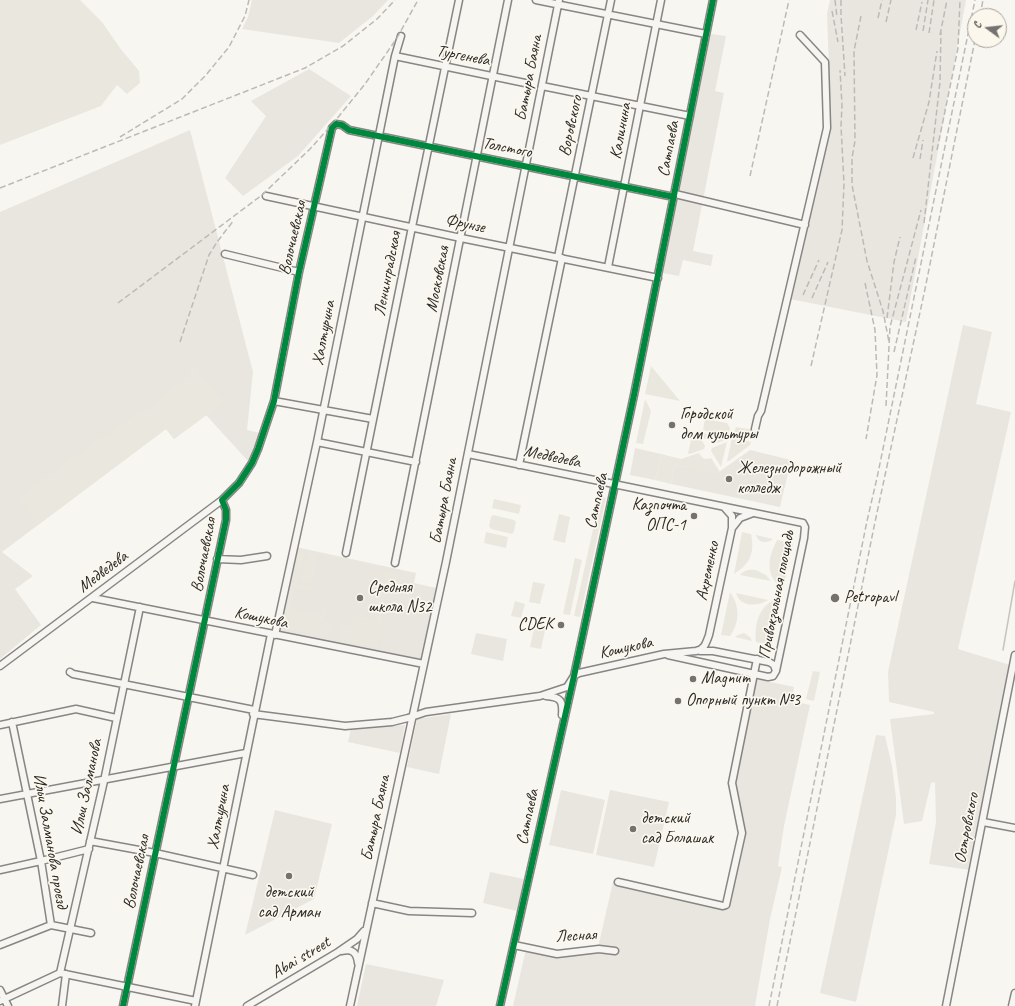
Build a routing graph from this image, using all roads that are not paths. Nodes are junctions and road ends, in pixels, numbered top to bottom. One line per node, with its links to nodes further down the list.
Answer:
1 (459, 0): 14 (street, Ленинградская)
2 (508, 0): 15 (street, Московская)
3 (536, 0): 7 (street)
4 (610, 0): 8 (street, Воровского)
5 (661, 0): 9 (street, Калинина)
6 (713, 0): 10 (street, Сатпаева)
7 (558, 2): 8 (street); 17 (street, Батыра Баяна)
8 (608, 14): 9 (street); 18 (street, Воровского)
9 (656, 24): 10 (street); 19 (street, Калинина)
10 (706, 34): 20 (street, Сатпаева)
11 (800, 35): 32 (street)
12 (401, 36): 13 (street, Халтурина)
13 (395, 56): 14 (street, Тургенева); 22 (street, Халтурина)
14 (446, 66): 15 (street, Тургенева); 23 (street, Ленинградская)
15 (493, 76): 16 (street, Тургенева); 24 (street, Московская)
16 (525, 82)
17 (542, 86): 18 (street); 25 (street, Батыра Баяна)
18 (592, 96): 19 (street); 26 (street, Воровского)
19 (640, 106): 20 (street); 27 (street, Калинина)
20 (690, 116): 29 (street, Сатпаева)
21 (336, 124): 22 (street, Толстого); 30 (street, Волочаевская)
22 (379, 136): 23 (street, Толстого); 31 (street, Халтурина)
23 (429, 146): 24 (street, Толстого); 33 (street, Ленинградская)
24 (477, 156): 25 (street, Толстого); 34 (street, Московская)
25 (526, 166): 26 (street, Толстого); 35 (street, Батыра Баяна)
26 (575, 176): 27 (street, Толстого); 37 (street, Воровского)
27 (624, 186): 29 (street, Толстого); 38 (street, Калинина)
28 (266, 196): 30 (street, Фрунзе)
29 (674, 196): 32 (street, Толстого); 40 (street, Сатпаева)
30 (314, 206): 31 (street, Фрунзе); 39 (street, Волочаевская)
31 (362, 216): 33 (street, Фрунзе); 42 (street, Халтурина)
32 (805, 225): 44 (street)
33 (412, 227): 34 (street, Фрунзе); 43 (street, Ленинградская)
34 (461, 238): 35 (street, Фрунзе); 48 (street, Московская)
35 (510, 247): 37 (street, Фрунзе); 47 (street, Батыра Баяна)
36 (226, 254): 39 (street)
37 (560, 257): 38 (street, Фрунзе); 49 (street, Воровского)
38 (608, 267): 40 (street, Фрунзе)
39 (299, 272): 41 (street, Волочаевская)
40 (658, 278): 50 (street, Сатпаева)
41 (274, 401): 42 (street); 51 (street, Волочаевская)
42 (323, 410): 43 (street); 45 (street, Халтурина)
43 (373, 419): 46 (street, Ленинградская)
44 (755, 429)
45 (317, 442): 46 (street); 63 (street, Халтурина)
46 (366, 453): 48 (street); 56 (street, Ленинградская)
47 (468, 454): 49 (street, Медведева); 70 (street, Батыра Баяна)
48 (416, 462): 59 (street, Московская)
49 (519, 465): 50 (street, Медведева)
50 (615, 484): 52 (street, Медведева); 76 (street, Сатпаева)
51 (222, 500): 58 (street, Волочаевская); 60 (street, Медведева)
52 (724, 506): 53 (street, Медведева); 55 (street, Ахременко)
53 (755, 513): 54 (street, Медведева); 55 (street)
54 (804, 524): 73 (street, Привокзальная площадь)
55 (732, 528): 64 (street, Ахременко)
56 (346, 553)
57 (267, 556): 58 (street)
58 (217, 559): 62 (street, Волочаевская)
59 (395, 563)
60 (93, 598): 61 (street, Кошукова); 71 (street, Медведева)
61 (140, 607): 62 (street, Кошукова); 77 (street, Ильи Залманова)
62 (205, 620): 63 (street, Кошукова); 80 (street, Волочаевская)
63 (273, 634): 70 (street, Кошукова); 83 (street, Халтурина)
64 (709, 635): 65 (street, Ахременко); 66 (street)
65 (698, 651): 66 (street, Кошукова); 67 (street, Кошукова)
66 (718, 652): 69 (street)
67 (664, 654): 75 (street, Кошукова); 76 (street, Кошукова)
68 (1015, 656): 72 (street, Островского)
69 (757, 659): 73 (street); 75 (street)
70 (424, 664): 82 (street, Батыра Баяна)
71 (0, 666)
72 (1014, 668): 95 (street, Островского)
73 (776, 671): 75 (street, Кошукова)
74 (70, 672): 77 (street, Кошукова)
75 (754, 674): 104 (street)
76 (574, 676): 78 (street, Кошукова); 81 (street, Сатпаева)
77 (124, 684): 80 (street, Кошукова); 86 (street, Ильи Залманова)
78 (556, 692): 79 (street, Кошукова); 81 (street)
79 (540, 696): 84 (street, Кошукова); 89 (street)
80 (188, 697): 83 (street, Кошукова); 91 (street, Волочаевская)
81 (568, 702): 89 (street, Сатпаева)
82 (416, 703): 84 (street); 85 (street, Батыра Баяна)
83 (254, 712): 85 (street, Кошукова); 90 (street, Халтурина)
84 (426, 712): 85 (street, Кошукова)
85 (412, 717): 105 (street, Батыра Баяна)
86 (116, 718): 87 (street); 92 (street, Ильи Залманова)
87 (12, 722): 88 (street); 93 (street, Ильи Залманова проезд)
88 (0, 725)
89 (562, 725): 112 (street, Сатпаева)
90 (246, 753): 91 (street); 101 (street, Халтурина)
91 (173, 767): 92 (street); 99 (street, Волочаевская)
92 (104, 781): 93 (street); 97 (street, Ильи Залманова)
93 (28, 794): 94 (street); 100 (street, Ильи Залманова проезд)
94 (0, 799)
95 (982, 822): 96 (street); 128 (street, Островского)
96 (1015, 828)
97 (90, 841): 98 (street, Ильи Залманова); 99 (street)
98 (89, 849): 100 (street); 109 (street, Ильи Залманова)
99 (155, 853): 101 (street); 117 (street, Волочаевская)
100 (41, 861): 102 (street); 107 (street, Ильи Залманова проезд)
101 (222, 869): 103 (street); 121 (street, Халтурина)
102 (0, 870)
103 (253, 875)
104 (618, 882)
105 (372, 903): 106 (street); 108 (street, Батыра Баяна)
106 (472, 913)
107 (51, 925): 109 (street, Ильи Залманова проезд); 111 (street)
108 (366, 928): 114 (street, Abai street); 115 (street, Батыра Баяна)
109 (70, 929): 110 (street, Ильи Залманова проезд); 116 (street, Ильи Залманова)
110 (90, 933)
111 (0, 945)
112 (514, 945): 113 (street, Лесная); 127 (street, Сатпаева)
113 (615, 951)
114 (338, 952): 115 (street); 125 (street, Abai street)
115 (358, 966): 126 (street, Батыра Баяна)
116 (63, 973): 117 (street); 120 (street); 123 (street, Ильи Залманова)
117 (127, 987): 121 (street); 124 (street, Волочаевская)
118 (0, 990): 120 (street)
119 (1015, 993): 129 (street)
120 (2, 1000): 122 (street)
121 (195, 1003)
122 (8, 1006)
123 (62, 1006)
124 (123, 1006)
125 (246, 1006)
126 (350, 1006)
127 (500, 1006)
128 (946, 1006)
129 (1012, 1006)

